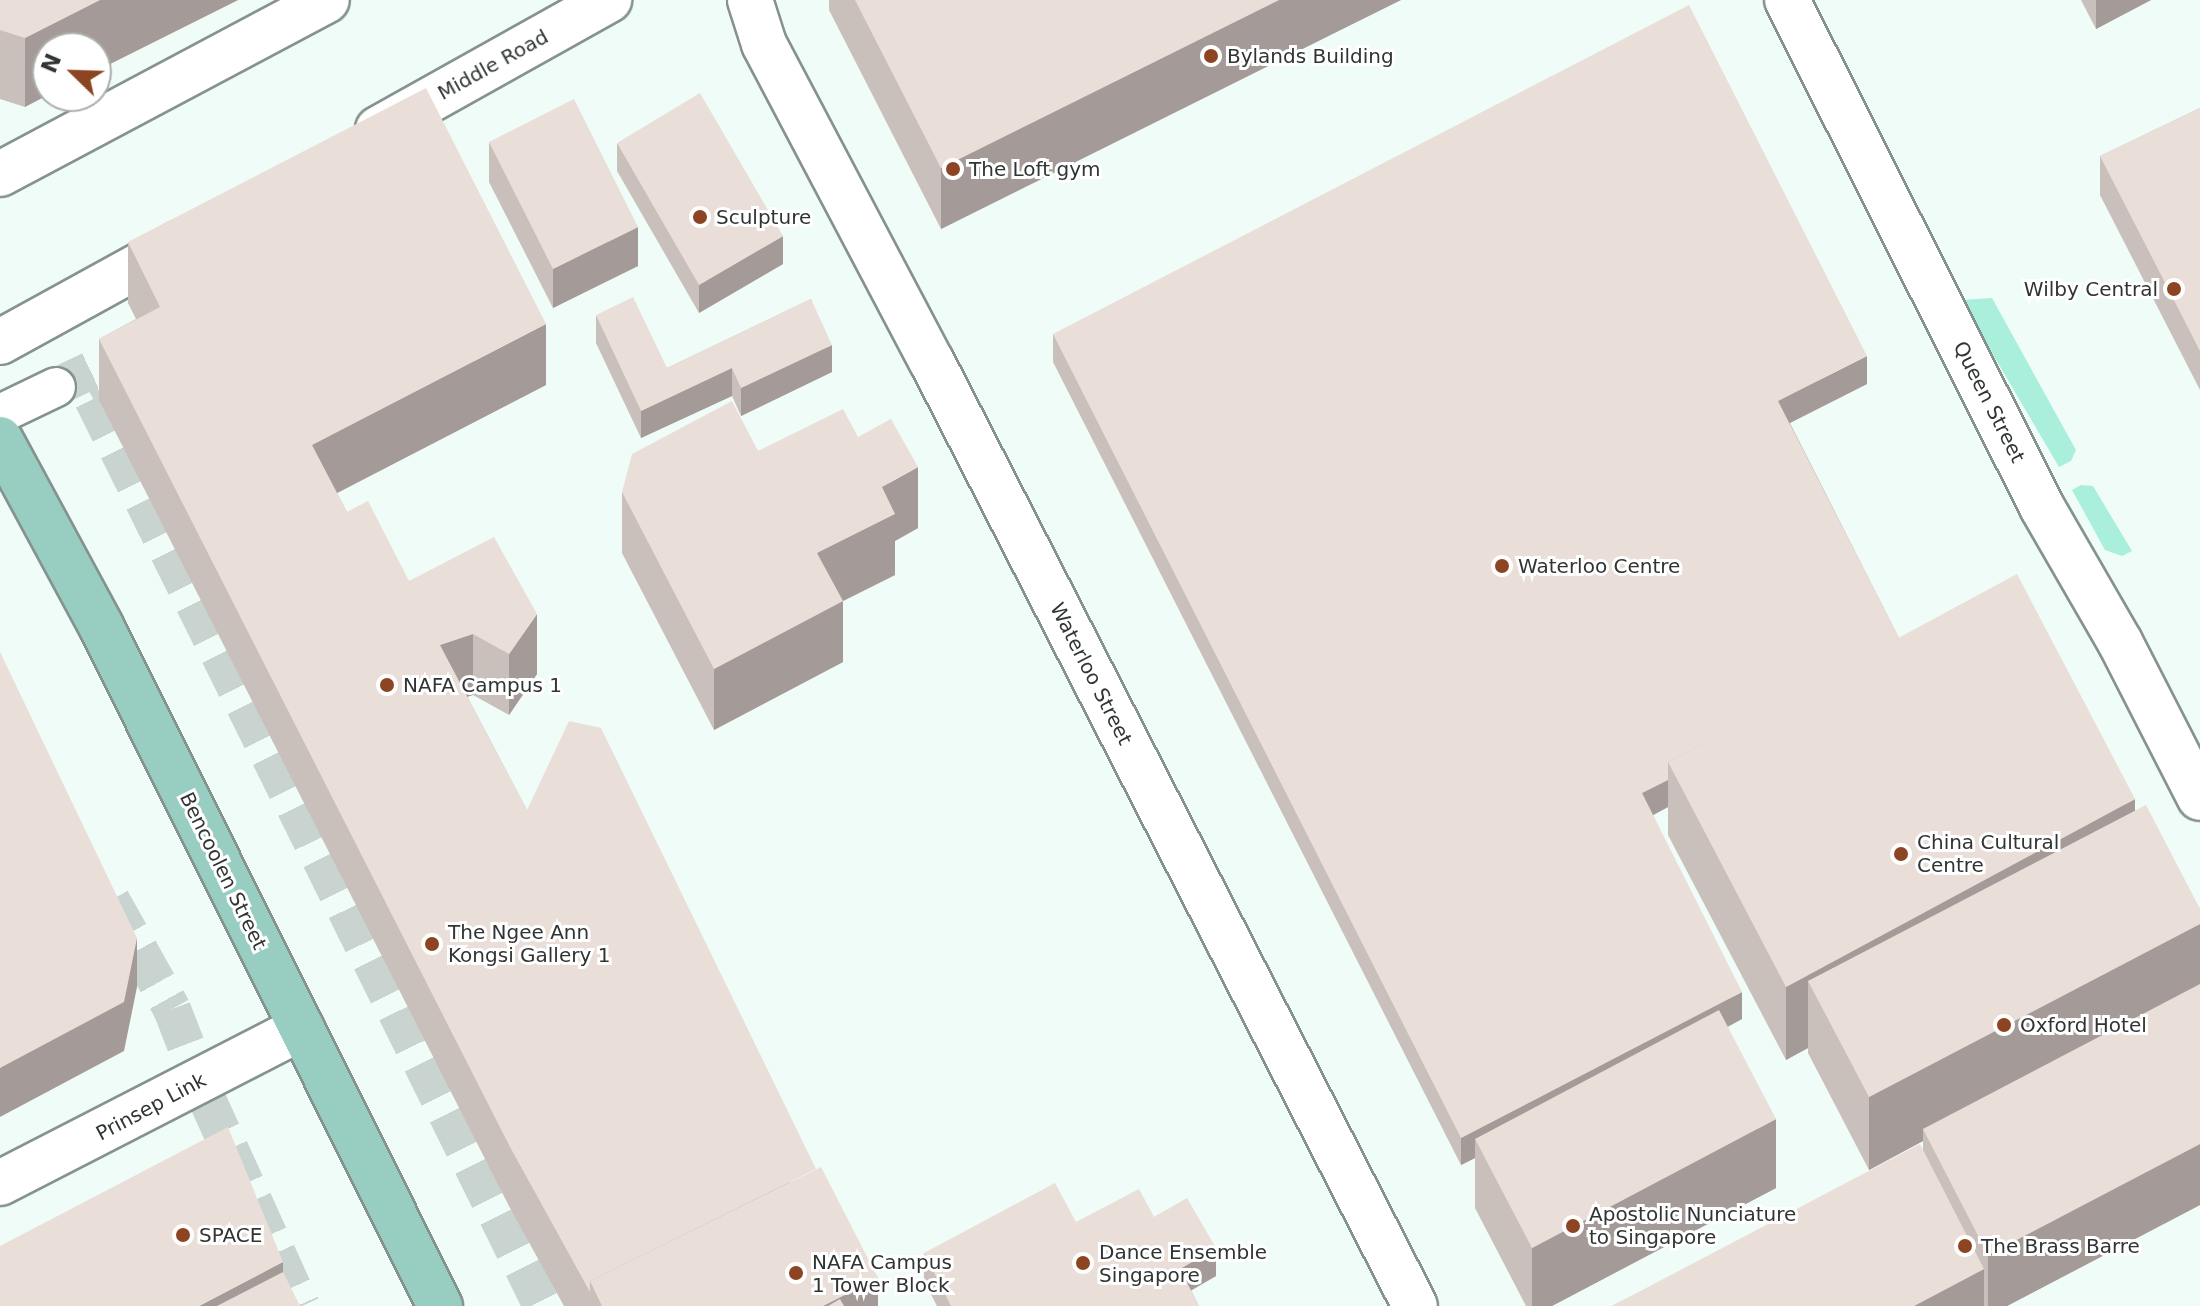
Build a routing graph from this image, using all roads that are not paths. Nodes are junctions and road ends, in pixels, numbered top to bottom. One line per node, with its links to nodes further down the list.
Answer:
1 (327, 0): 8 (street)
2 (609, 0): 7 (street, Middle Road)
3 (721, 0): 6 (street, Waterloo Street)
4 (750, 0): 6 (street, Waterloo Street)
5 (1787, 0): 14 (street, Queen Street)
6 (764, 44): 18 (street, Waterloo Street)
7 (336, 153)
8 (0, 174)
9 (217, 222): 10 (street)
10 (0, 342)
11 (56, 387): 12 (street)
12 (0, 414)
13 (0, 439): 15 (main road, Bencoolen Street)
14 (2200, 798)
15 (301, 1028): 16 (street, Prinsep Link); 17 (main road, Bencoolen Street)
16 (0, 1183)
17 (440, 1306)
18 (1415, 1306)

